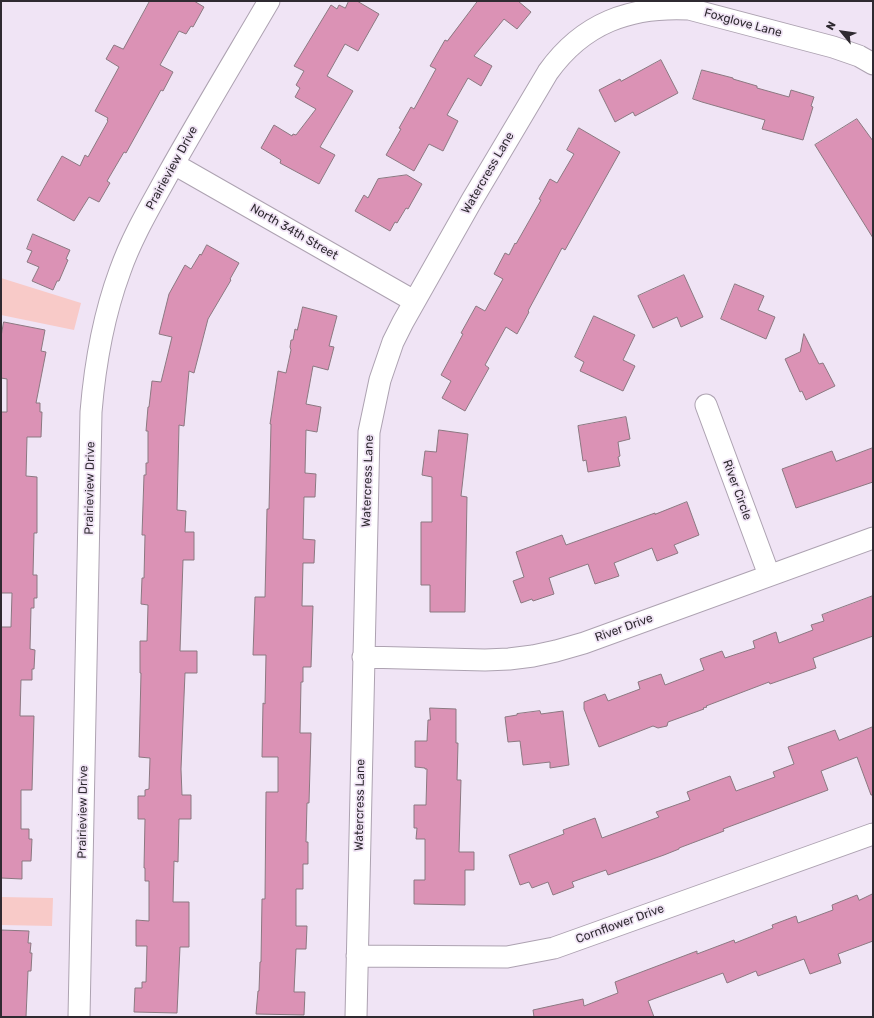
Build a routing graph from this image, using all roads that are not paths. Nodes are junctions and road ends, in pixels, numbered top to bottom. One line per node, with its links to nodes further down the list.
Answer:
1 (269, 1): 4 (street, Prairieview Drive)
2 (610, 20): 3 (street, Foxglove Lane); 5 (street, Watercress Lane)
3 (873, 64)
4 (174, 164): 5 (street, North 34th Street); 12 (street, Prairieview Drive)
5 (414, 302): 9 (street, Watercress Lane)
6 (706, 405): 8 (street, River Circle)
7 (873, 538): 8 (street, River Drive)
8 (769, 575): 9 (street, River Drive)
9 (363, 657): 11 (street, Watercress Lane)
10 (873, 834): 11 (street, Cornflower Drive)
11 (357, 956): 13 (street, Watercress Lane)
12 (79, 1017)
13 (356, 1017)

